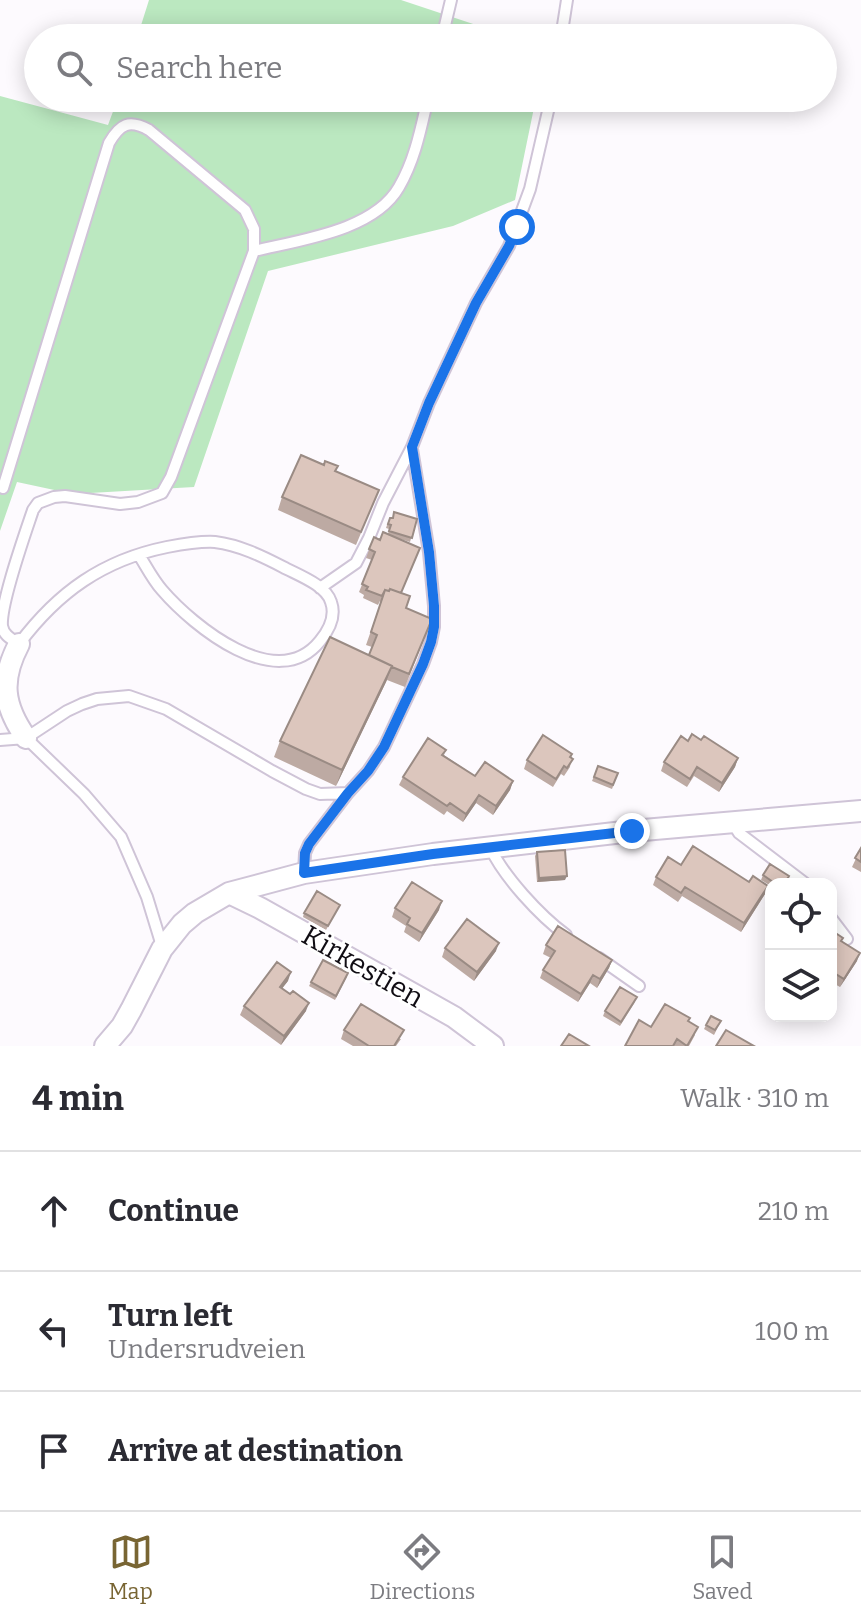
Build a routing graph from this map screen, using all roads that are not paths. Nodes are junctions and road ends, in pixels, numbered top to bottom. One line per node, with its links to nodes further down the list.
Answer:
1 (451, 0): 3 (lane)
2 (567, 0): 4 (lane)
3 (445, 24)
4 (563, 24)
5 (425, 112): 7 (lane)
6 (548, 112): 8 (lane)
7 (254, 251): 9 (lane); 12 (lane)
8 (412, 447): 11 (lane); 15 (lane)
9 (3, 488)
10 (139, 555): 11 (lane); 11 (lane); 12 (lane)
11 (320, 588)
12 (19, 644): 13 (street)
13 (26, 738): 14 (lane); 15 (lane); 25 (lane)
14 (0, 740)
15 (348, 793): 19 (lane)
16 (861, 811): 17 (street)
17 (732, 822): 18 (street); 20 (lane)
18 (490, 847): 19 (street); 24 (lane)
19 (304, 873): 21 (street)
20 (798, 878)
21 (229, 893): 25 (street); 29 (street, Kirkestien)
22 (837, 926): 23 (lane)
23 (847, 939)
24 (574, 940)
25 (162, 949): 28 (street)
26 (587, 950): 27 (lane)
27 (639, 986)
28 (105, 1046)
29 (493, 1046)

